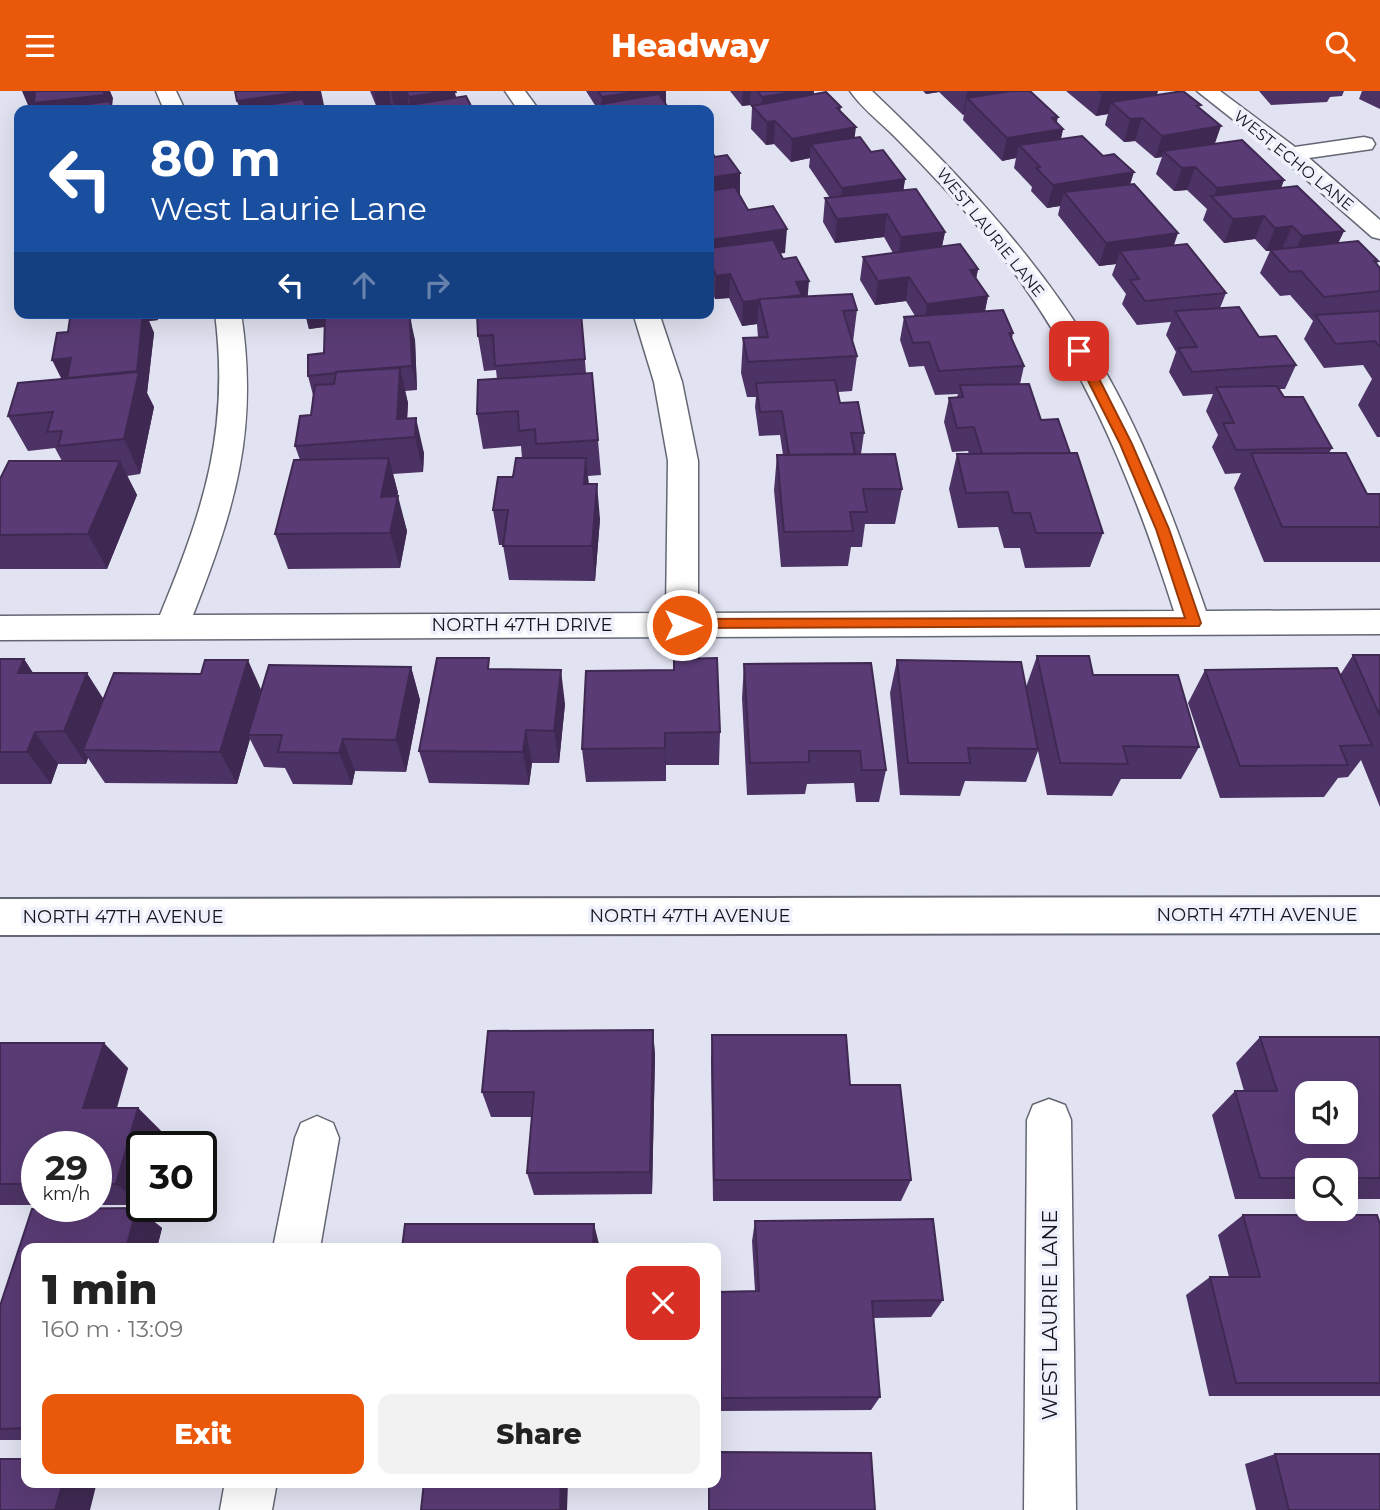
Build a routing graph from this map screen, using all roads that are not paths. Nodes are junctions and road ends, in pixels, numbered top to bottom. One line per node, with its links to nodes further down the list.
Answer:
1 (860, 91): 9 (street, WEST LAURIE LANE)
2 (1207, 91): 4 (street, WEST ECHO LANE)
3 (1364, 143): 4 (street)
4 (1291, 154): 5 (street, WEST ECHO LANE)
5 (1380, 232)
6 (229, 319): 11 (street)
7 (648, 319): 10 (street)
8 (1380, 622): 9 (street, NORTH 47TH DRIVE)
9 (1194, 623): 10 (street, NORTH 47TH DRIVE)
10 (682, 625): 11 (street, NORTH 47TH DRIVE)
11 (172, 627): 12 (street, NORTH 47TH DRIVE)
12 (0, 628)
13 (1380, 915): 14 (street, NORTH 47TH AVENUE)
14 (0, 917)
15 (1049, 1120): 20 (street, WEST LAURIE LANE)
16 (317, 1138): 17 (street)
17 (297, 1243)
18 (250, 1488): 19 (street)
19 (246, 1510)
20 (1050, 1510)

